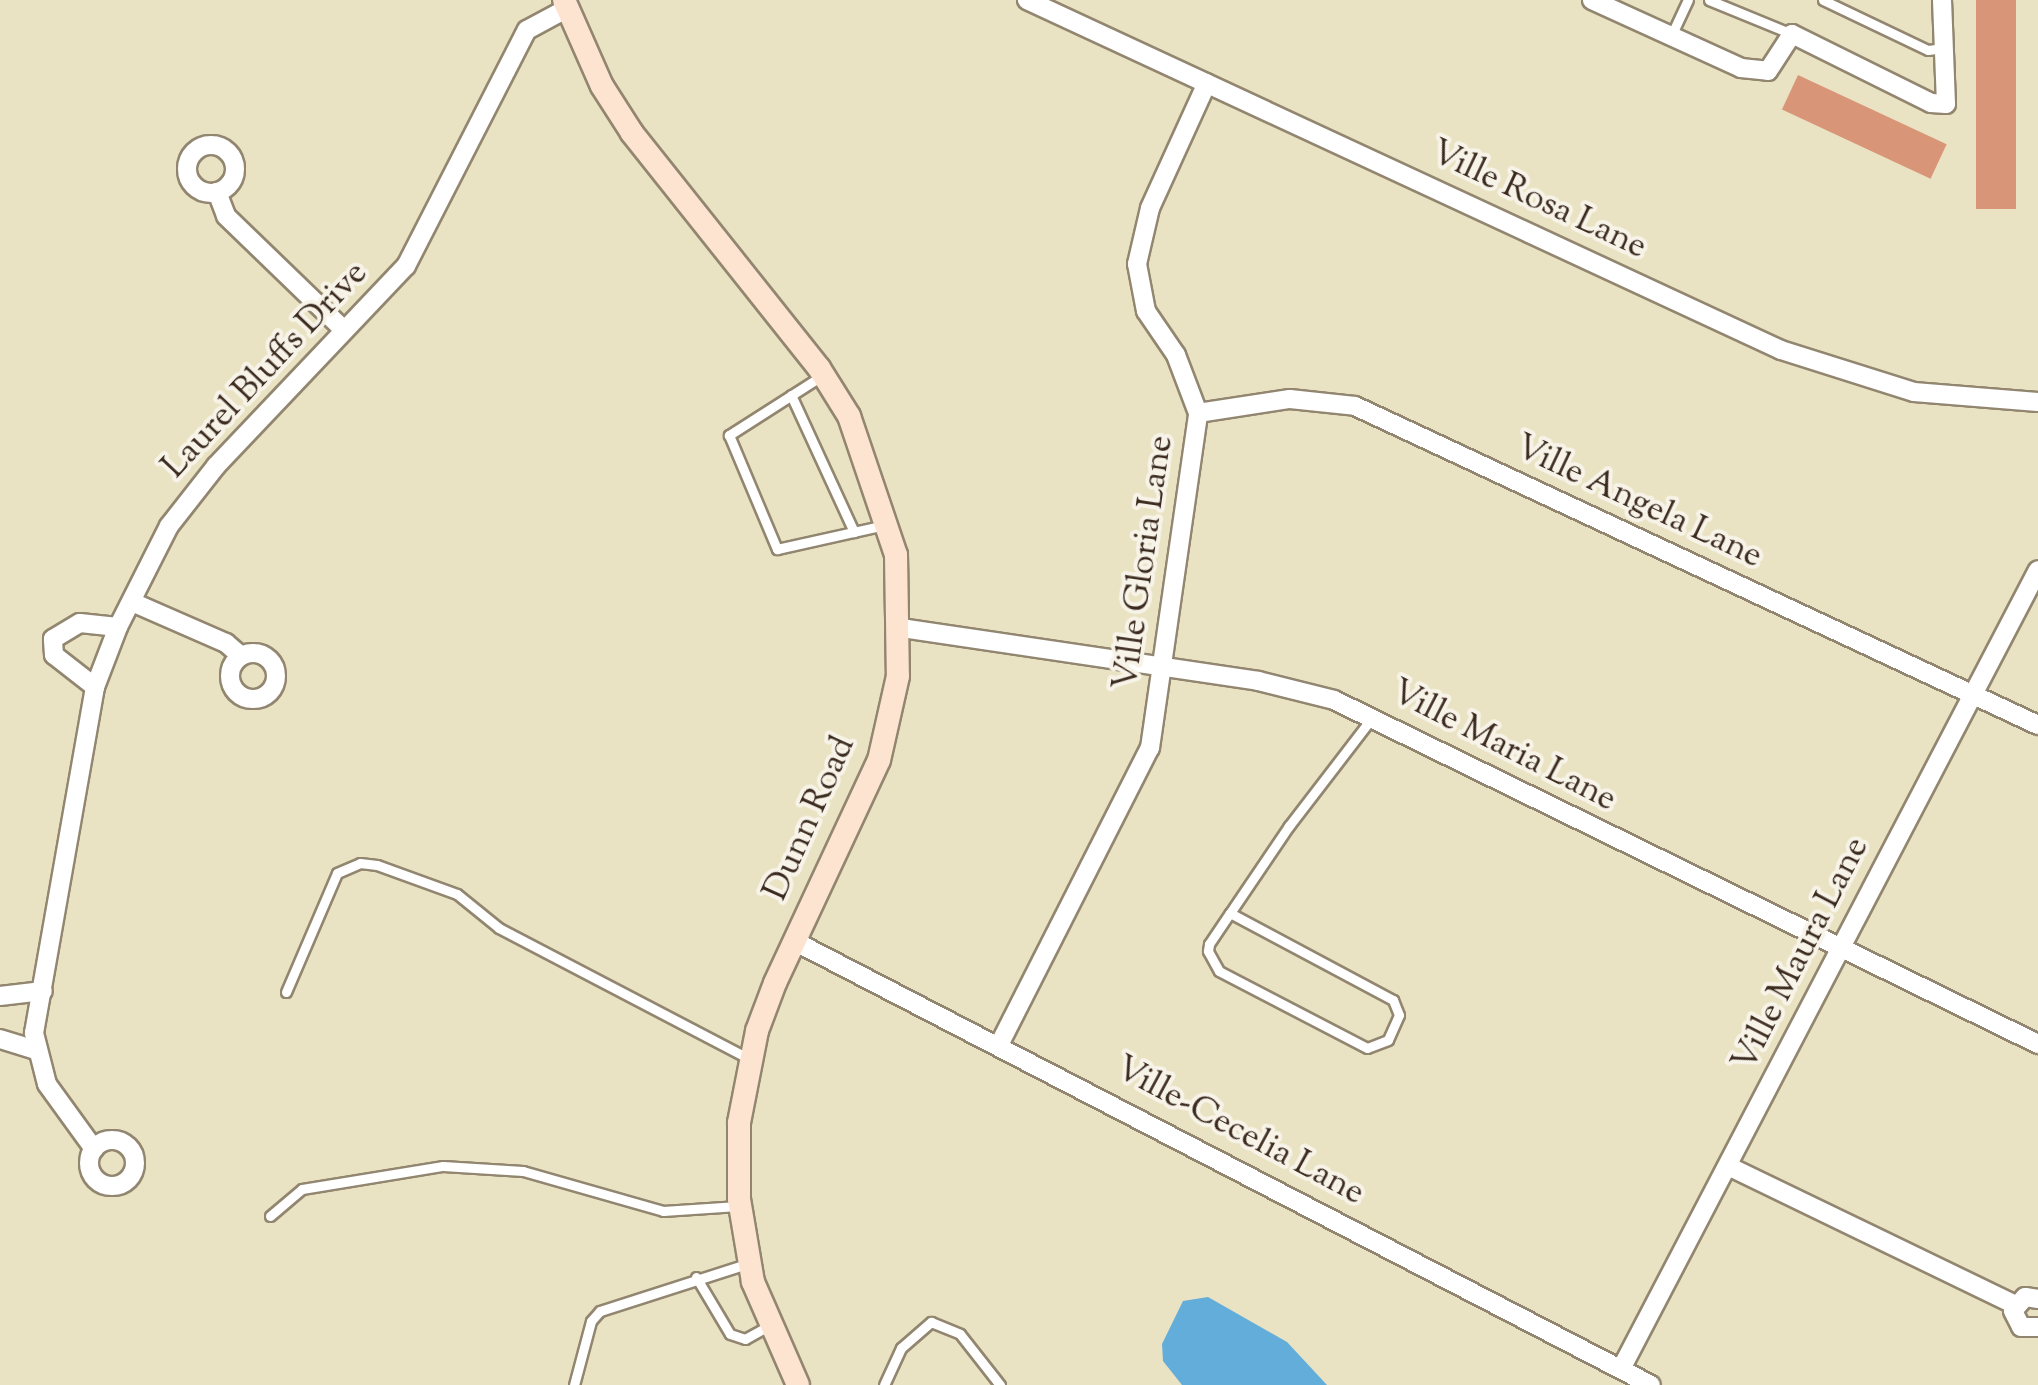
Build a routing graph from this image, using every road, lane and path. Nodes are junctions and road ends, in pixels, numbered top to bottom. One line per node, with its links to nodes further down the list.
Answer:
1 (1028, 0): 11 (street, Ville Rosa Lane)
2 (1592, 0): 9 (street)
3 (1688, 0): 9 (lane)
4 (1710, 0): 8 (lane)
5 (1823, 0): 10 (lane)
6 (1942, 0): 10 (street)
7 (565, 5): 13 (street, Laurel Bluffs Drive); 14 (street, Dunn Road)
8 (1792, 34): 9 (street); 10 (street)
9 (1671, 36)
10 (1947, 48)
11 (1207, 83): 16 (street, Ville Rosa Lane); 18 (street, Ville Gloria Lane)
12 (217, 192): 13 (street)
13 (344, 330): 23 (street, Laurel Bluffs Drive)
14 (823, 375): 15 (lane); 20 (street, Dunn Road)
15 (791, 395): 21 (lane); 21 (lane)
16 (2014, 402): 17 (street, Ville Rosa Lane); 19 (street)
17 (2038, 402)
18 (1198, 413): 27 (street, Ville Gloria Lane); 29 (street, Ville Angela Lane)
19 (2038, 418)
20 (888, 525): 21 (lane); 25 (street, Dunn Road)
21 (854, 532)
22 (2038, 570): 29 (street, Ville Maura Lane)
23 (132, 602): 24 (street, Laurel Bluffs Drive); 26 (street)
24 (118, 626): 28 (street, Laurel Bluffs Drive); 28 (street)
25 (902, 628): 27 (street, Ville Maria Lane); 33 (street, Dunn Road)
26 (241, 656)
27 (1164, 668): 30 (street, Ville Maria Lane); 40 (street, Ville Gloria Lane)
28 (95, 687): 35 (street, Laurel Bluffs Drive)
29 (1972, 694): 31 (street, Ville Angela Lane); 34 (street, Ville Maura Lane)
30 (1372, 718): 32 (lane); 34 (street, Ville Maria Lane)
31 (2038, 725)
32 (1230, 912): 32 (lane)
33 (794, 941): 40 (street, Ville-Cecelia Lane); 42 (street, Dunn Road)
34 (1841, 953): 39 (street, Ville Maria Lane); 44 (street, Ville Maura Lane)
35 (43, 992): 37 (street); 41 (street, Laurel Bluffs Drive)
36 (286, 992): 42 (lane)
37 (0, 996)
38 (0, 1039): 41 (street)
39 (2038, 1044)
40 (999, 1045): 53 (street, Ville-Cecelia Lane)
41 (35, 1050): 43 (street)
42 (750, 1059): 45 (street, Dunn Road)
43 (94, 1148)
44 (1728, 1166): 50 (street); 53 (street, Ville Maura Lane)
45 (740, 1206): 46 (lane); 47 (street, Dunn Road)
46 (270, 1216)
47 (749, 1264): 48 (lane); 51 (street, Dunn Road)
48 (696, 1277): 51 (lane); 54 (lane)
49 (2038, 1299): 50 (street)
50 (2015, 1305): 52 (street)
51 (768, 1326): 55 (street, Dunn Road)
52 (2038, 1327)
53 (1622, 1369): 58 (street, Ville-Cecelia Lane)
54 (574, 1385)
55 (798, 1385)
56 (884, 1385): 57 (lane)
57 (1000, 1385)
58 (1651, 1385)

